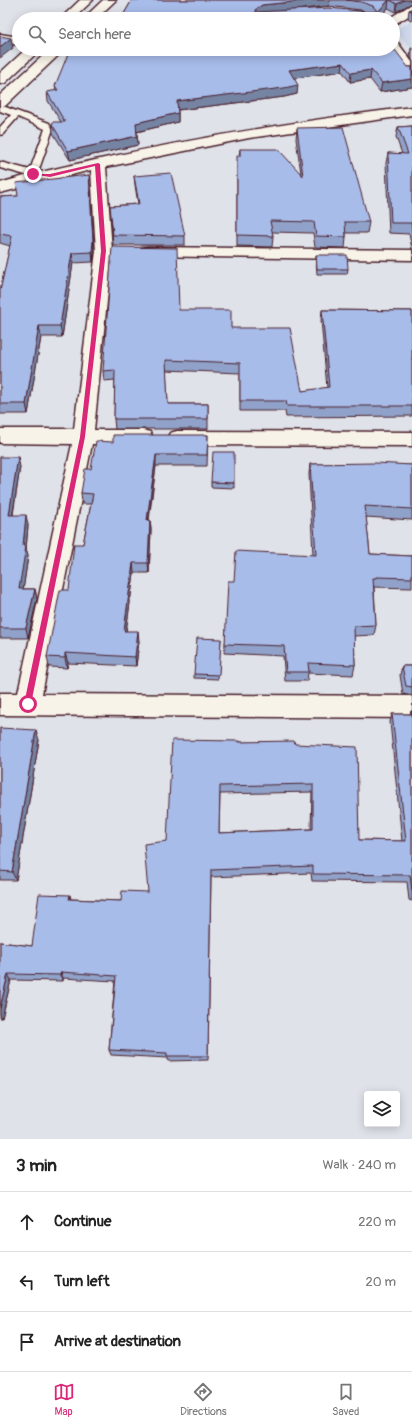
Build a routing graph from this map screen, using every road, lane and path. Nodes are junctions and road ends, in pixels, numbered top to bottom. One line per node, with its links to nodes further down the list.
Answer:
1 (87, 0): 4 (street)
2 (110, 0): 5 (street)
3 (412, 8): 6 (street)
4 (74, 12)
5 (97, 12)
6 (400, 16)
7 (0, 38): 8 (street)
8 (12, 40)
9 (400, 55): 12 (street)
10 (26, 56): 13 (street)
11 (50, 56): 14 (street)
12 (412, 71)
13 (0, 80)
14 (0, 103)
15 (0, 108): 17 (lane)
16 (412, 111): 19 (street)
17 (17, 114): 18 (lane); 21 (lane)
18 (0, 132)
19 (98, 164): 22 (street); 24 (street)
20 (0, 165): 21 (lane)
21 (33, 174): 22 (lane)
22 (50, 175): 23 (street)
23 (0, 188)
24 (117, 251): 25 (street); 27 (street)
25 (412, 255)
26 (0, 436): 27 (street)
27 (82, 437): 28 (street); 30 (street)
28 (412, 439)
29 (0, 704): 30 (street)
30 (28, 704): 31 (street)
31 (412, 707)

